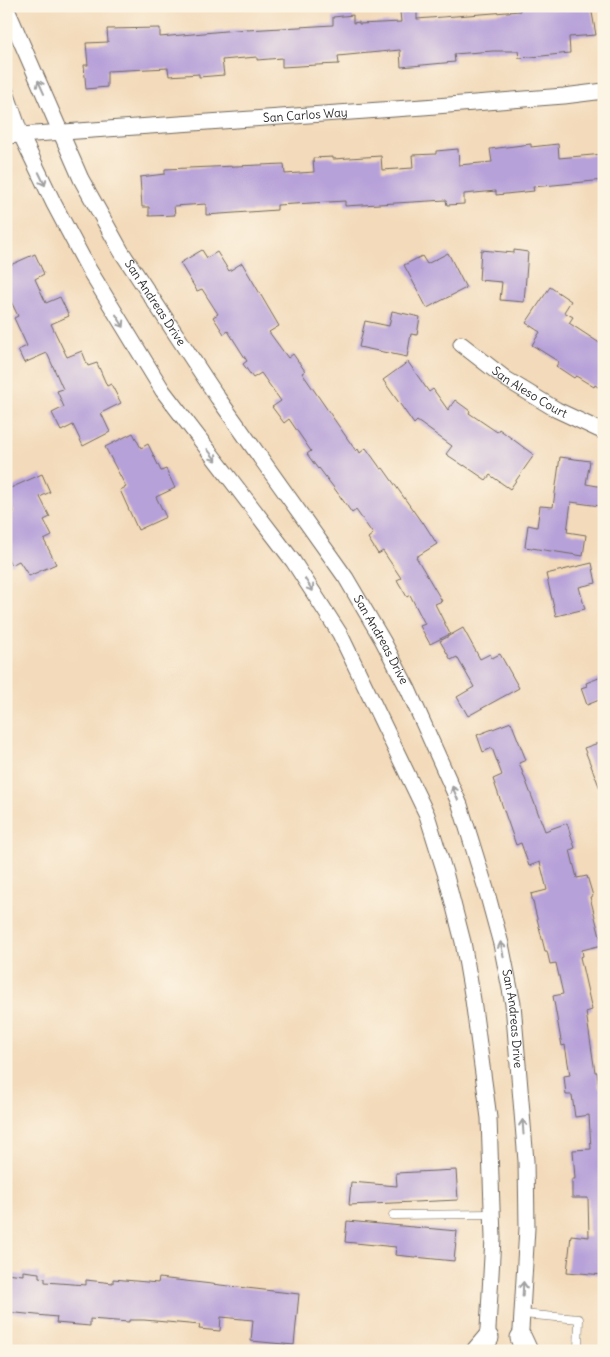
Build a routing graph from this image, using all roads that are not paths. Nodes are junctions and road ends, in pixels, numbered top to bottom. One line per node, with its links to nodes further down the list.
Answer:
1 (6, 7): 4 (street, San Andreas Drive, one-way to 1)
2 (604, 91): 4 (street, San Carlos Way)
3 (6, 92): 5 (street)
4 (61, 131): 5 (street, San Carlos Way); 10 (street, San Andreas Drive, one-way to 4)
5 (14, 135): 8 (street, one-way to 8)
6 (461, 344): 7 (street, San Aleso Court)
7 (604, 432)
8 (492, 1214): 9 (lane); 11 (street)
9 (393, 1215)
10 (522, 1314): 12 (street, San Andreas Drive); 13 (lane)
11 (484, 1346)
12 (523, 1347)
13 (582, 1351)

